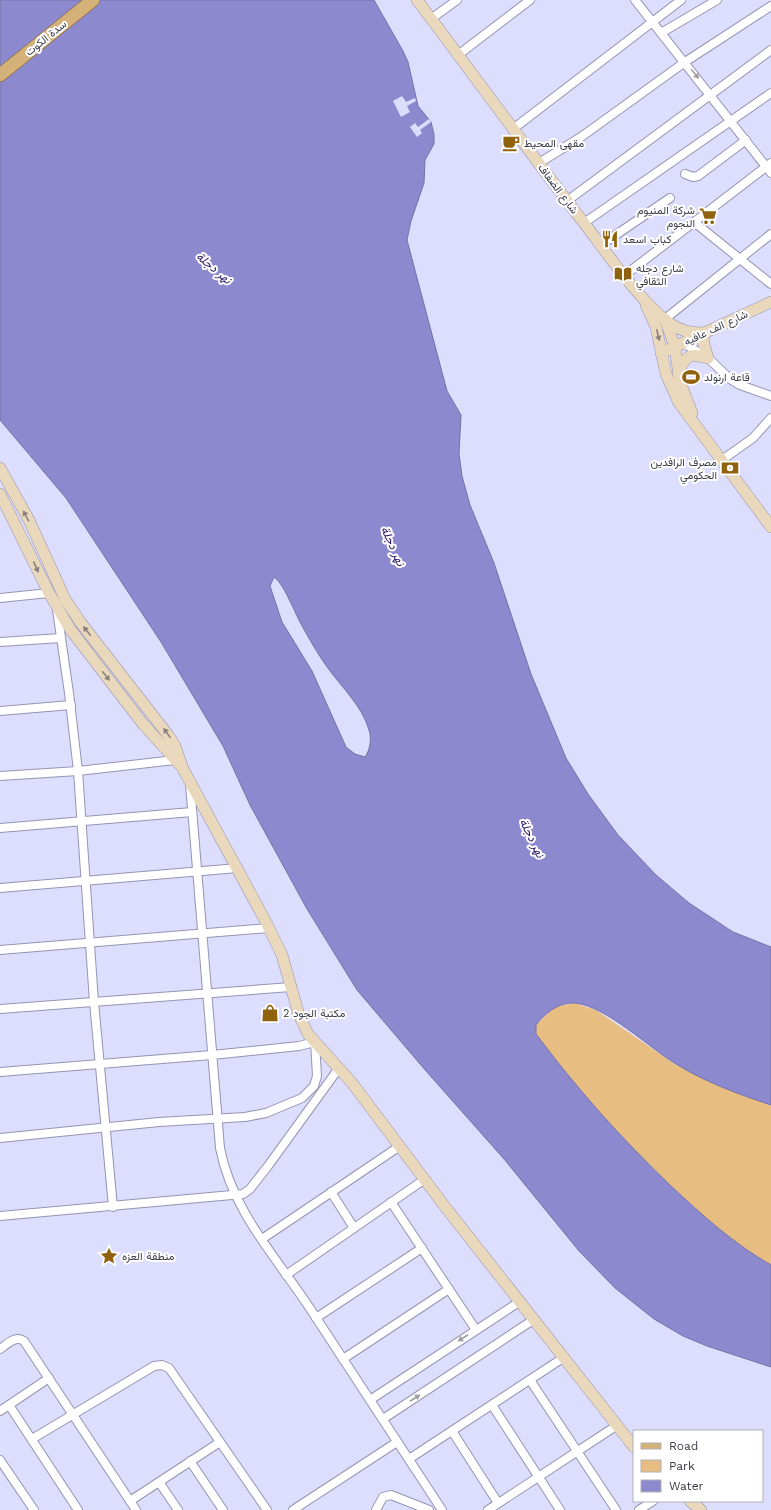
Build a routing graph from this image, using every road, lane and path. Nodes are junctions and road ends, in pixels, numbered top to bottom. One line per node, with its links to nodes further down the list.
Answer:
1 (93, 0): 15 (main road, سدة الكوت)
2 (417, 0): 9 (main road, شارع الضفاف)
3 (457, 0): 9 (street)
4 (530, 0): 13 (street)
5 (635, 0): 10 (street)
6 (681, 0): 10 (street)
7 (717, 0): 11 (street)
8 (771, 6): 14 (street)
9 (431, 19): 13 (main road, شارع الضفاف)
10 (653, 22): 11 (street); 19 (street)
11 (661, 33): 14 (street)
12 (771, 50): 17 (street)
13 (458, 55): 19 (main road, شارع الضفاف)
14 (685, 62): 17 (street, one-way to 17); 21 (street)
15 (0, 75)
16 (771, 93): 18 (street)
17 (711, 95): 18 (street); 25 (street)
18 (731, 121): 20 (street); 27 (street)
19 (513, 128): 21 (main road, شارع الضفاف)
20 (746, 140): 22 (street); 23 (street)
21 (539, 163): 25 (main road, شارع الضفاف)
22 (769, 168): 26 (street)
23 (685, 174)
24 (670, 198): 29 (street)
25 (567, 201): 27 (main road, شارع الضفاف)
26 (694, 222): 30 (street); 31 (street)
27 (584, 223): 29 (main road, شارع الضفاف)
28 (771, 234): 30 (street)
29 (601, 245): 31 (main road, شارع الضفاف)
30 (740, 260): 32 (street); 35 (street)
31 (625, 275): 33 (main road, شارع الضفاف)
32 (771, 284)
33 (644, 299): 35 (main road); 38 (main road, one-way to 38)
34 (771, 302): 36 (main road, شارع الف عافيه)
35 (665, 319): 36 (main road); 37 (main road)
36 (704, 333): 37 (main road, شارع الف عافيه); 39 (main road)
37 (679, 345): 38 (main road, شارع الف عافيه); 39 (street); 40 (main road)
38 (661, 353): 43 (main road)
39 (708, 358): 40 (main road); 41 (street)
40 (678, 372): 43 (main road)
41 (771, 396)
42 (770, 419): 44 (street)
43 (695, 423): 44 (main road)
44 (722, 460): 47 (main road)
45 (0, 468): 55 (main road, one-way to 45)
46 (1, 498): 48 (main road, one-way to 48)
47 (771, 527)
48 (49, 592): 49 (street); 50 (main road)
49 (0, 598)
50 (57, 607): 51 (street); 55 (main road, one-way to 55)
51 (61, 638): 52 (street); 53 (street)
52 (0, 642)
53 (71, 705): 54 (street); 56 (street)
54 (0, 711)
55 (179, 765): 56 (street); 58 (main road)
56 (78, 771): 57 (street); 60 (street)
57 (0, 776)
58 (190, 781): 59 (street); 62 (main road)
59 (192, 812): 60 (street); 63 (street)
60 (82, 822): 61 (street); 64 (street)
61 (0, 828)
62 (238, 868): 63 (street); 66 (main road)
63 (197, 873): 64 (street); 67 (street)
64 (86, 881): 65 (street); 68 (street)
65 (0, 888)
66 (269, 928): 67 (street); 70 (main road)
67 (202, 934): 68 (street); 71 (street)
68 (90, 942): 69 (street); 72 (street)
69 (0, 950)
70 (291, 987): 71 (street); 74 (main road)
71 (207, 994): 72 (street); 75 (street)
72 (94, 1002): 73 (street); 76 (street)
73 (0, 1009)
74 (315, 1042): 75 (street); 77 (main road); 79 (street)
75 (212, 1055): 76 (street); 79 (street)
76 (100, 1064): 78 (street); 80 (street)
77 (339, 1068): 82 (main road); 85 (street)
78 (0, 1072)
79 (217, 1118): 80 (street); 85 (street)
80 (105, 1127): 81 (street); 87 (street)
81 (0, 1138)
82 (400, 1146): 83 (main road); 84 (street)
83 (425, 1179): 86 (street); 94 (main road)
84 (331, 1192): 89 (street); 90 (street)
85 (236, 1196): 87 (street); 90 (street)
86 (392, 1202): 89 (street); 91 (street)
87 (113, 1207): 88 (street)
88 (0, 1216)
89 (354, 1228): 92 (street)
90 (262, 1239): 92 (street)
91 (422, 1248): 93 (street); 95 (street)
92 (286, 1275): 95 (street)
93 (449, 1289): 97 (street); 100 (street)
94 (519, 1302): 96 (main road); 97 (street)
95 (316, 1318): 100 (street)
96 (534, 1320): 99 (main road); 108 (street, one-way to 96)
97 (476, 1330): 103 (street, one-way to 103)
98 (0, 1349): 101 (street)
99 (563, 1358): 102 (street); 109 (main road)
100 (343, 1359): 103 (street)
101 (49, 1378): 104 (street); 107 (street)
102 (530, 1380): 105 (street); 115 (street)
103 (370, 1400): 108 (street)
104 (9, 1405): 106 (street); 111 (street)
105 (492, 1405): 110 (street); 119 (street)
106 (0, 1411)
107 (73, 1414): 111 (street); 112 (street); 121 (street)
108 (382, 1419): 113 (street)
109 (616, 1426): 114 (main road); 115 (street)
110 (452, 1431): 116 (street); 124 (street)
111 (32, 1439): 127 (street)
112 (220, 1442): 118 (street); 131 (street)
113 (397, 1442): 116 (street); 132 (street)
114 (633, 1446)
115 (578, 1451): 119 (street); 138 (street)
116 (409, 1459): 135 (street)
117 (0, 1460): 126 (street)
118 (190, 1461): 120 (street); 130 (street)
119 (538, 1477): 124 (street); 137 (street)
120 (159, 1482): 121 (street); 129 (street)
121 (130, 1501): 128 (street)
122 (652, 1502): 125 (street)
123 (691, 1502): 139 (main road)
124 (498, 1503): 136 (street)
125 (643, 1509)
126 (34, 1510)
127 (78, 1510)
128 (136, 1510)
129 (178, 1510)
130 (223, 1510)
131 (267, 1510)
132 (293, 1510)
133 (376, 1510): 134 (street)
134 (429, 1510)
135 (442, 1510)
136 (488, 1510)
137 (560, 1510)
138 (616, 1510)
139 (701, 1510)

